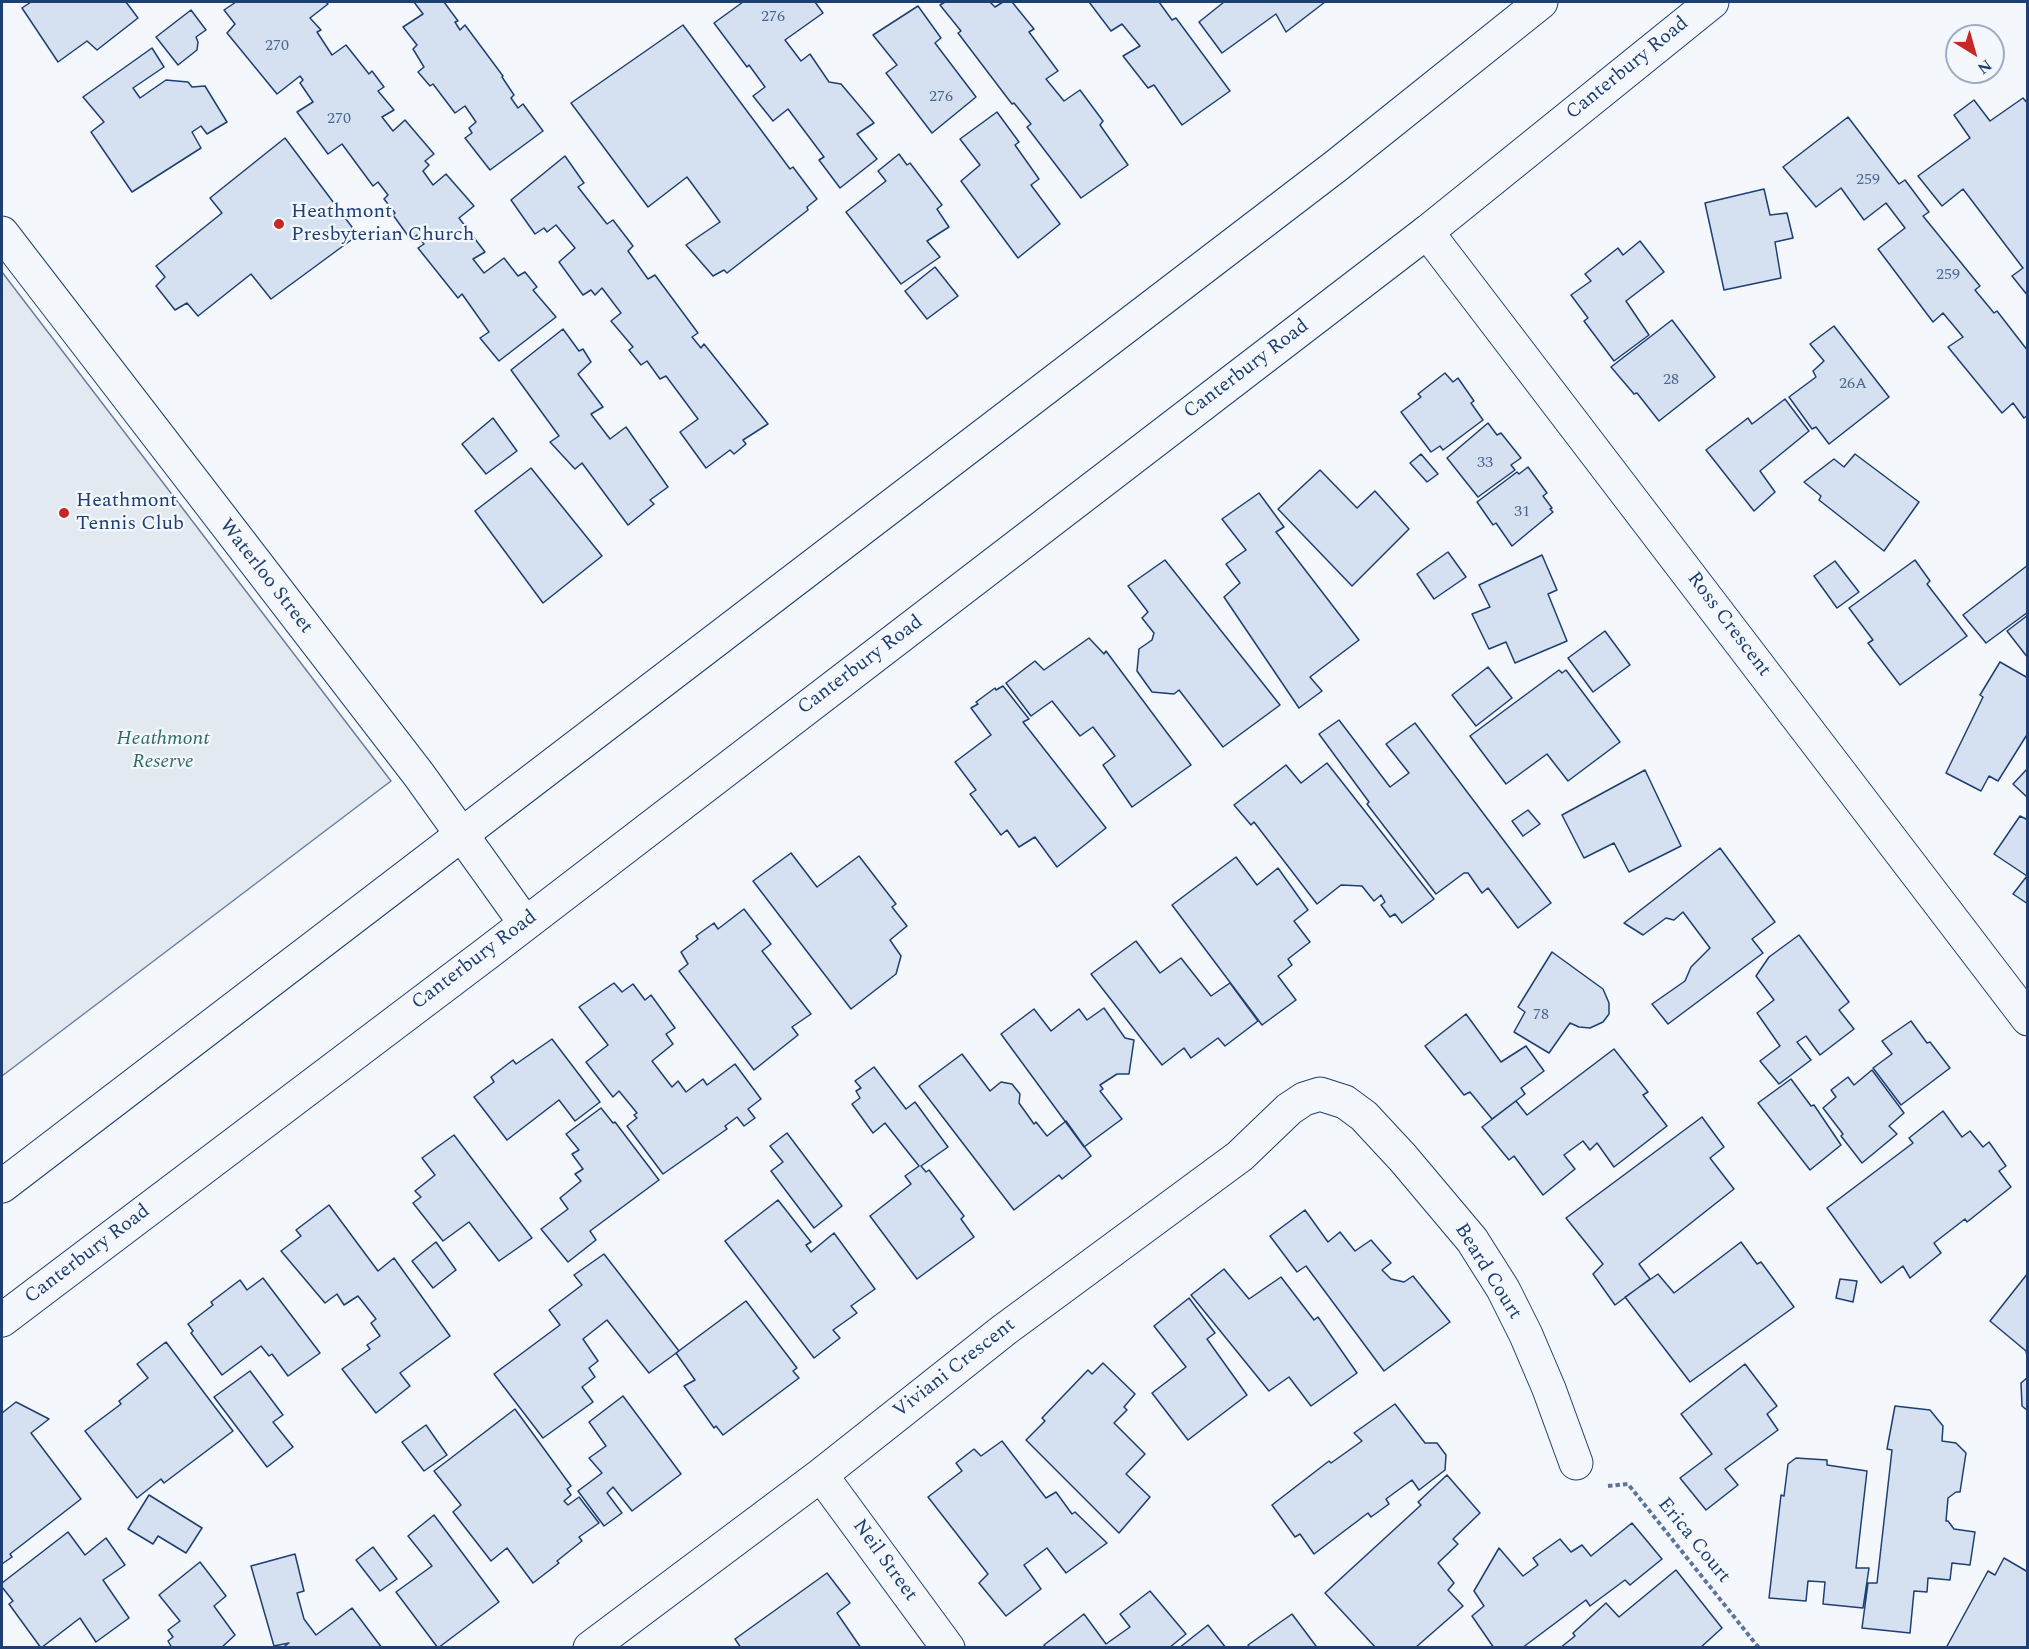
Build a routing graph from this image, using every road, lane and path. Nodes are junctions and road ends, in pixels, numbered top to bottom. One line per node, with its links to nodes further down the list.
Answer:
1 (1541, 2): 5 (main road)
2 (1712, 2): 3 (main road, Canterbury Road)
3 (1427, 232): 6 (main road, Canterbury Road); 7 (main road, Ross Crescent)
4 (2, 233): 5 (main road, Waterloo Street)
5 (461, 836): 6 (main road, Waterloo Street); 9 (main road)
6 (525, 923): 10 (main road, Canterbury Road)
7 (2028, 1019)
8 (1320, 1094): 11 (main road, Beard Court); 12 (main road, Viviani Crescent)
9 (2, 1186)
10 (2, 1320)
11 (1576, 1464)
12 (820, 1474): 14 (main road, Viviani Crescent); 15 (main road, Neil Street)
13 (1599, 1487): 16 (path, Erica Court)
14 (590, 1647)
15 (948, 1647)
16 (1759, 1647)

